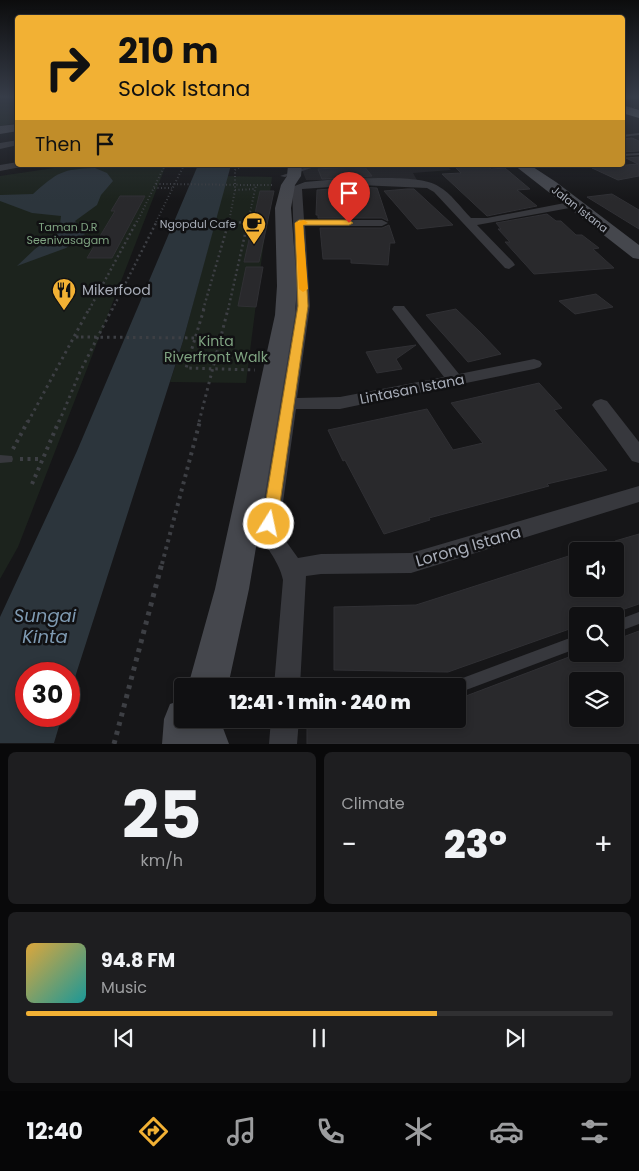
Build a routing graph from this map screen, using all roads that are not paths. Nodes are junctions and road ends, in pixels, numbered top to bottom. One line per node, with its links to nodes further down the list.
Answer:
1 (639, 134): 2 (lane)
2 (625, 136)
3 (15, 143): 4 (street)
4 (0, 146)
5 (639, 154): 6 (lane)
6 (625, 155)
7 (15, 166): 10 (street)
8 (315, 167): 11 (lane)
9 (524, 167): 12 (street, Jalan Istana)
10 (0, 168)
11 (288, 183): 13 (street); 14 (street); 20 (street); 27 (street)
12 (575, 204): 14 (street); 15 (street, Jalan Istana)
13 (382, 222)
14 (468, 222): 16 (street)
15 (639, 254)
16 (509, 265)
17 (399, 309): 19 (street)
18 (534, 364): 19 (street, Lintasan Istana)
19 (456, 381): 20 (street, Lintasan Istana)
20 (289, 404): 24 (street)
21 (601, 405): 22 (street)
22 (639, 456)
23 (639, 494): 24 (street, Lorong Istana)
24 (293, 568): 31 (street)
25 (639, 618): 26 (lane)
26 (624, 624)
27 (220, 629): 29 (street); 30 (street)
28 (569, 644): 32 (lane)
29 (200, 678)
30 (210, 678)
31 (288, 678)
32 (466, 683)
33 (184, 728): 36 (street)
34 (202, 728): 37 (street)
35 (284, 728): 38 (street)
36 (183, 744)
37 (208, 744)
38 (283, 744)

